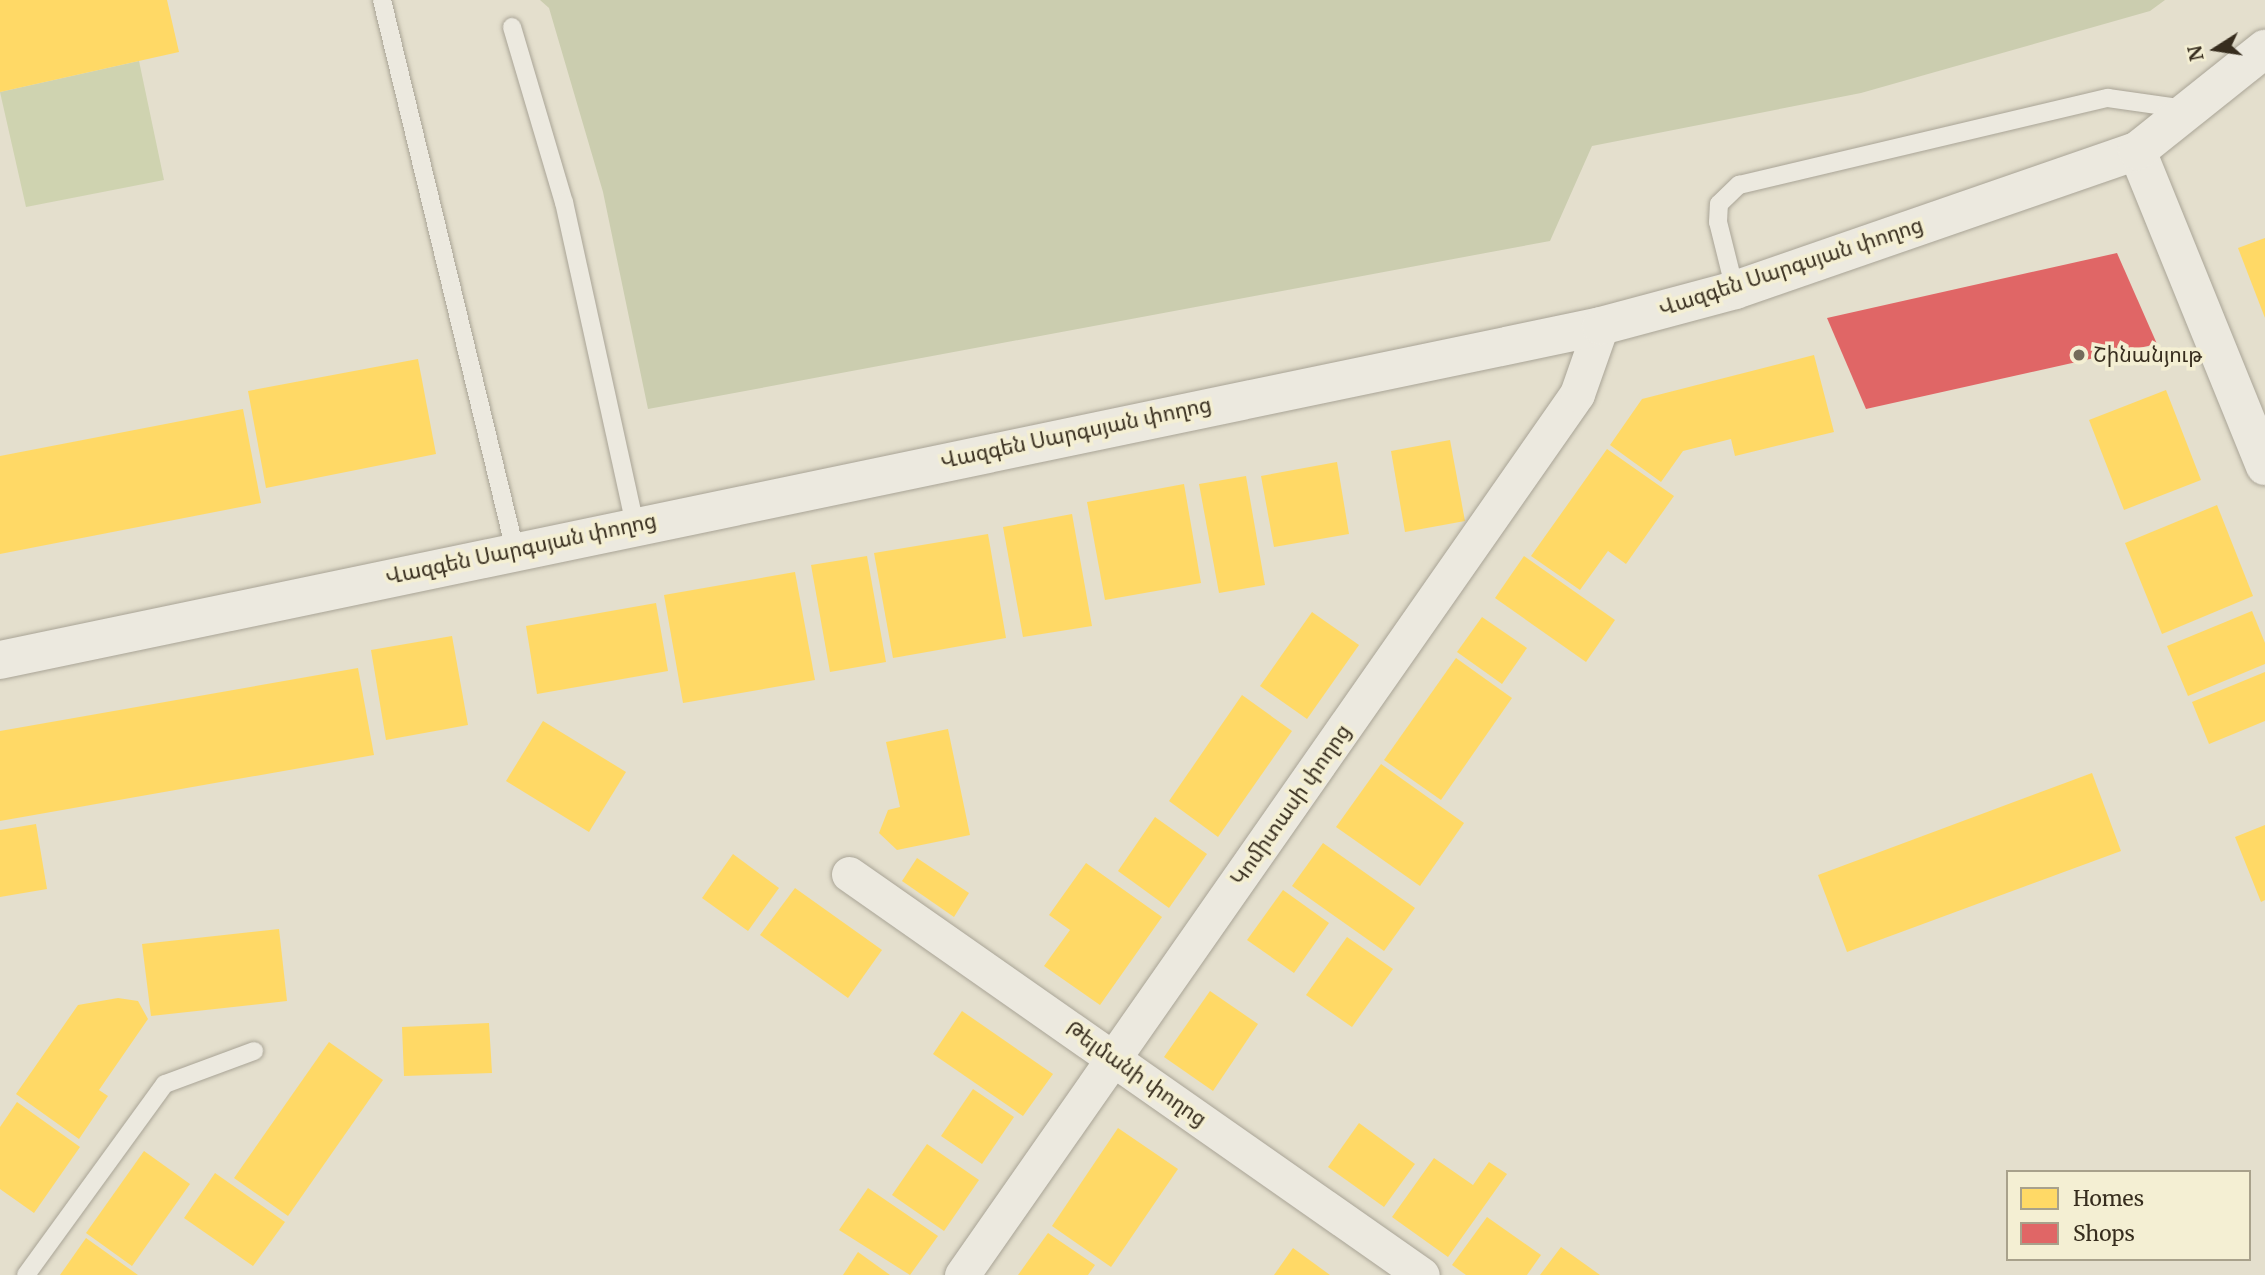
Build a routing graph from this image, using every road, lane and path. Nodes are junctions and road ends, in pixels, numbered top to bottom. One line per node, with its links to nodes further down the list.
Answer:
1 (382, 0): 10 (lane)
2 (512, 27): 9 (lane)
3 (2265, 49): 4 (street, Վազգեն Սարգսյան փողոց)
4 (2188, 110): 5 (street, Վազգեն Սարգսյան փողոց); 6 (lane)
5 (2137, 150): 6 (street, Վազգեն Սարգսյան փողոց); 8 (street)
6 (1735, 289): 7 (street, Վազգեն Սարգսյան փողոց)
7 (1601, 326): 9 (street, Վազգեն Սարգսյան փողոց); 14 (street, Կոմիտասի փողոց)
8 (2265, 466)
9 (635, 524): 10 (street, Վազգեն Սարգսյան փողոց)
10 (515, 550): 11 (street, Վազգեն Սարգսյան փողոց)
11 (0, 660)
12 (849, 874): 14 (street, Թելմանի փողոց)
13 (254, 1051): 15 (lane)
14 (1115, 1059): 16 (street, Կոմիտասի փողոց); 17 (street, Թելմանի փողոց)
15 (26, 1275)
16 (962, 1275)
17 (1422, 1275)

